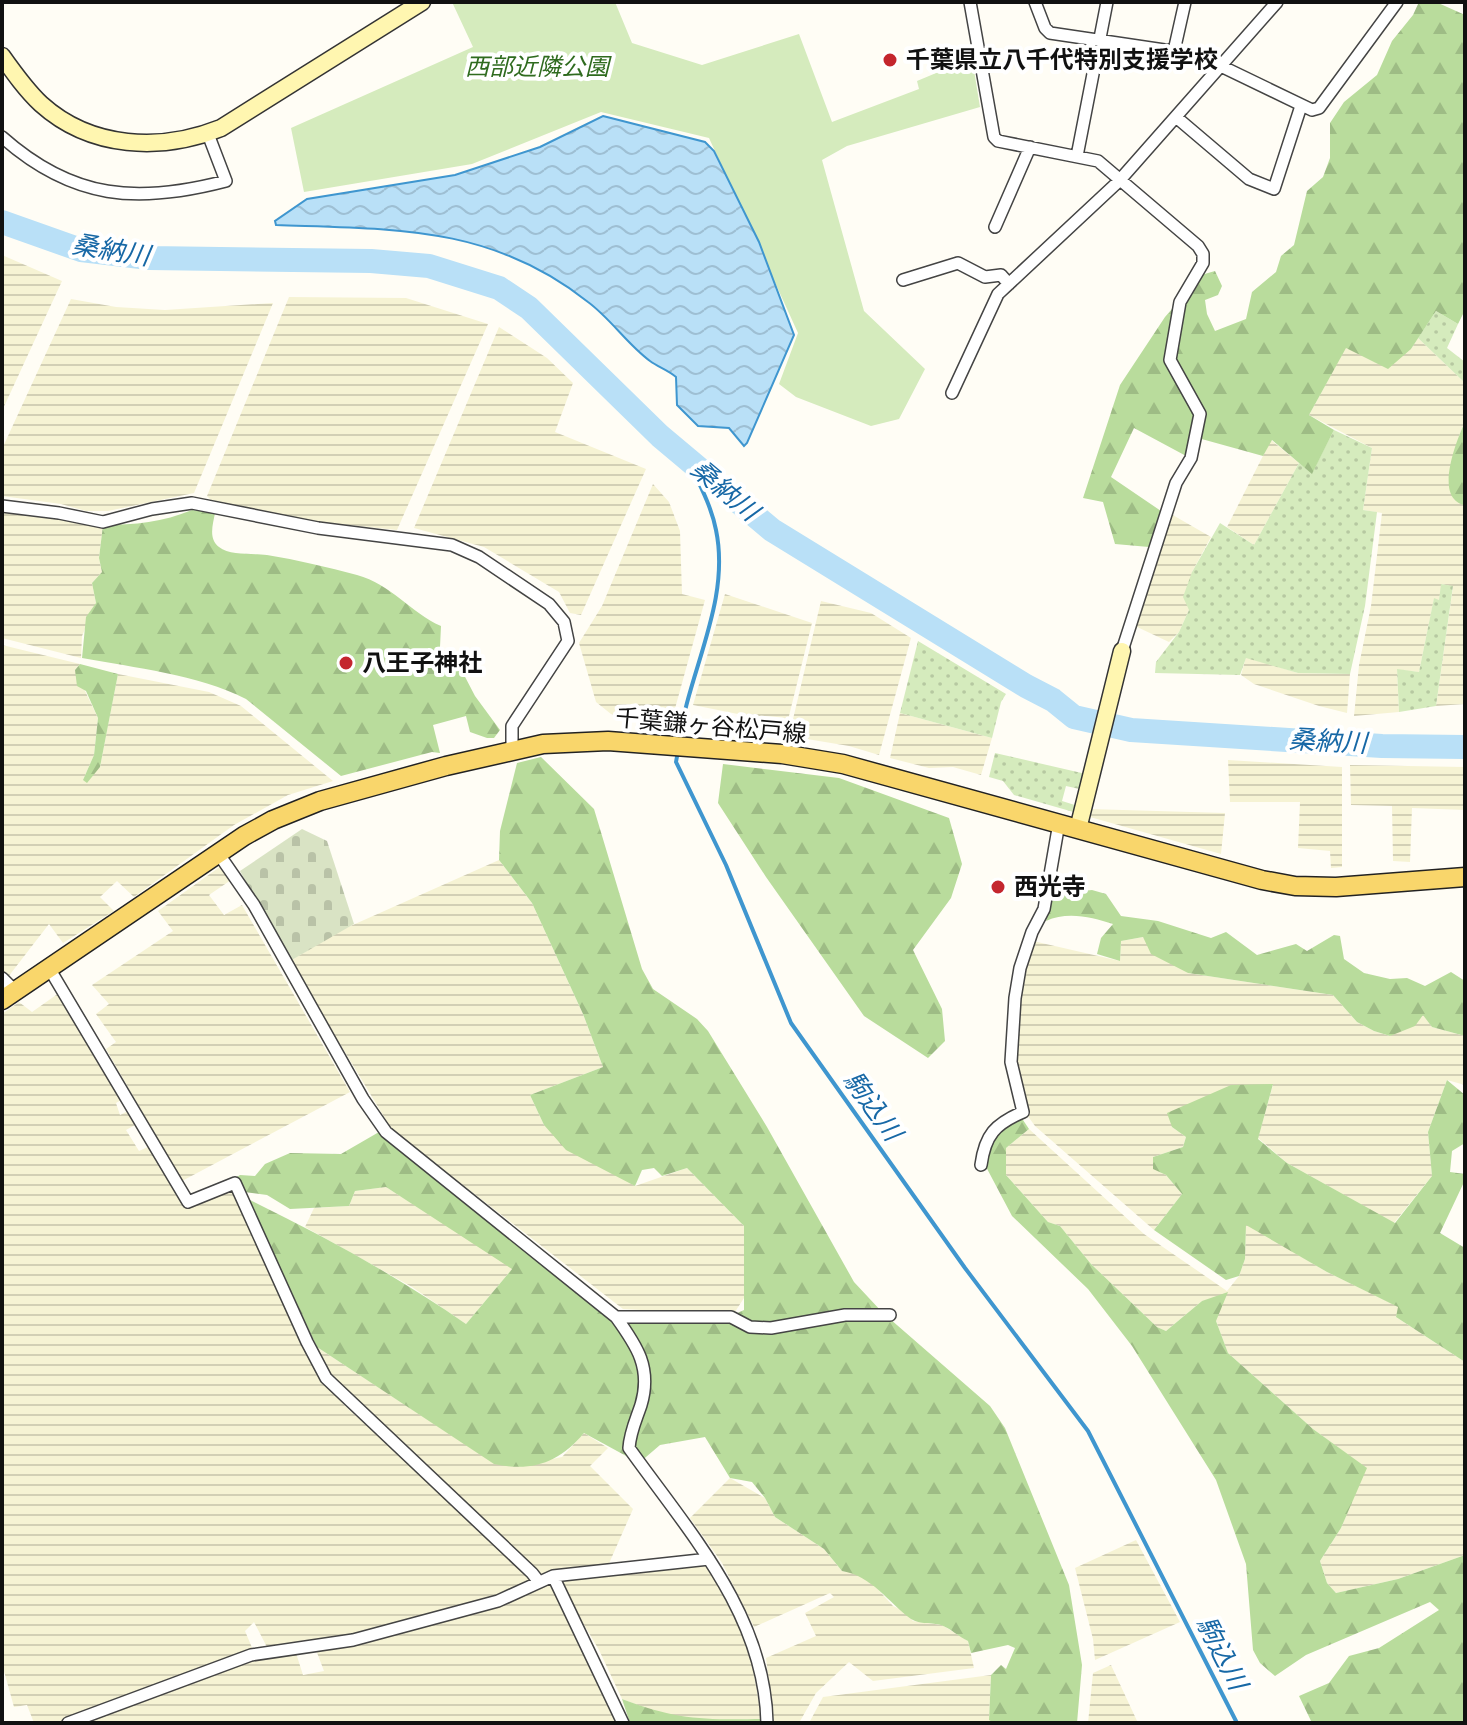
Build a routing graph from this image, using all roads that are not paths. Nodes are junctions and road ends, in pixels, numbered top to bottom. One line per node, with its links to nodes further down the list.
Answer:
1 (422, 2): 14 (street)
2 (970, 2): 16 (street)
3 (1035, 2): 8 (street)
4 (1107, 2): 8 (street)
5 (1185, 2): 9 (street)
6 (1277, 2): 11 (street)
7 (1397, 2): 12 (street)
8 (1099, 41): 9 (street); 17 (street)
9 (1174, 51): 11 (street)
10 (2, 56): 14 (street)
11 (1222, 66): 12 (street); 13 (street)
12 (1301, 106): 13 (street)
13 (1176, 117): 18 (street)
14 (208, 134): 15 (street)
15 (2, 137)
16 (1030, 147): 17 (street); 19 (street)
17 (1077, 156): 18 (street)
18 (1119, 181): 21 (street); 24 (street)
19 (995, 227)
20 (903, 280): 21 (street)
21 (1009, 284): 22 (street)
22 (952, 393)
23 (2, 506): 25 (street)
24 (1122, 651): 27 (street)
25 (512, 749): 26 (main road, 千葉鎌ヶ谷松戸線); 28 (main road, 千葉鎌ヶ谷松戸線)
26 (1059, 823): 27 (main road, 千葉鎌ヶ谷松戸線); 32 (street)
27 (1078, 829): 29 (main road, 千葉鎌ヶ谷松戸線)
28 (218, 853): 30 (main road, 千葉鎌ヶ谷松戸線); 34 (street)
29 (1465, 877)
30 (49, 968): 31 (main road, 千葉鎌ヶ谷松戸線); 37 (street)
31 (6, 990)
32 (981, 1165)
33 (890, 1315): 34 (street)
34 (616, 1317): 35 (street)
35 (709, 1559): 36 (street); 40 (street)
36 (553, 1576): 37 (street); 39 (street)
37 (539, 1582): 38 (street)
38 (68, 1723)
39 (623, 1723)
40 (767, 1723)

